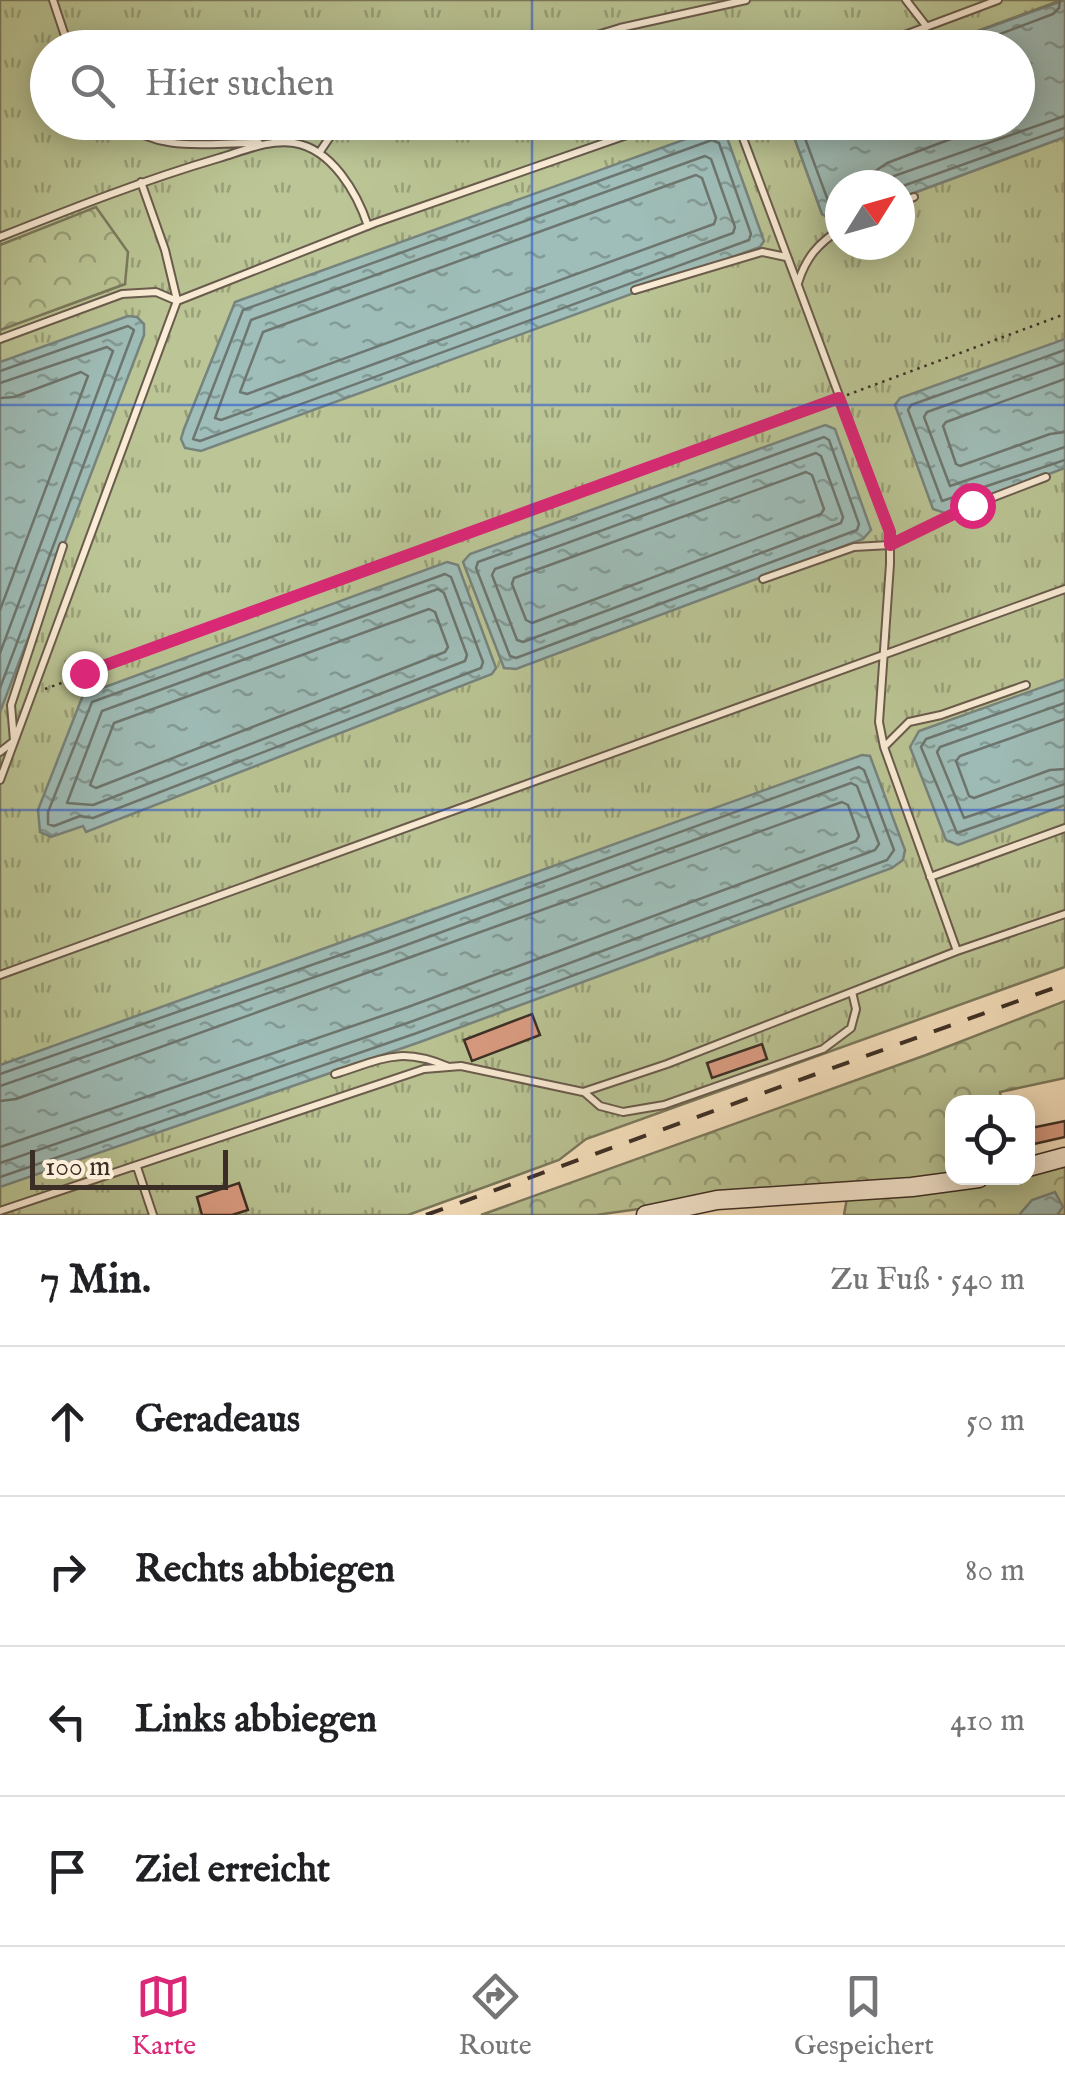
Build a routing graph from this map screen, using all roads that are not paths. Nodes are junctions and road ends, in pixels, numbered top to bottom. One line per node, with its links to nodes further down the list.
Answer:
1 (54, 0): 6 (lane)
2 (746, 0): 7 (lane)
3 (906, 0): 5 (lane)
4 (998, 0): 5 (lane)
5 (927, 26): 8 (lane)
6 (64, 30)
7 (613, 30)
8 (917, 30)
9 (152, 140): 13 (lane)
10 (328, 140): 14 (lane)
11 (613, 140): 16 (lane)
12 (745, 140): 19 (lane)
13 (270, 142): 14 (lane); 15 (lane)
14 (320, 153): 16 (lane)
15 (140, 182): 17 (lane); 22 (lane)
16 (368, 226): 22 (lane)
17 (0, 237)
18 (825, 240): 20 (lane)
19 (787, 257): 20 (lane); 21 (lane)
20 (797, 284): 25 (lane)
21 (636, 290)
22 (177, 302): 23 (lane); 31 (lane)
23 (0, 339)
24 (1046, 477): 25 (lane)
25 (890, 545): 27 (lane); 29 (lane)
26 (63, 546): 31 (lane)
27 (762, 579)
28 (1065, 589): 29 (lane)
29 (883, 654): 32 (lane); 39 (lane)
30 (1026, 685): 32 (lane)
31 (14, 741): 33 (lane); 34 (lane)
32 (884, 747): 36 (lane)
33 (0, 752)
34 (0, 780)
35 (1065, 828): 36 (lane)
36 (930, 876): 38 (lane)
37 (1065, 914): 38 (lane)
38 (957, 952): 40 (lane)
39 (0, 975)
40 (852, 992): 43 (lane); 43 (lane)
41 (450, 1067): 42 (lane); 43 (lane); 46 (lane)
42 (336, 1074)
43 (583, 1092)
44 (1065, 1157): 45 (main road)
45 (1035, 1164)
46 (136, 1166): 48 (lane); 49 (lane)
47 (945, 1182): 50 (main road)
48 (0, 1211)
49 (153, 1215)
50 (646, 1215)

